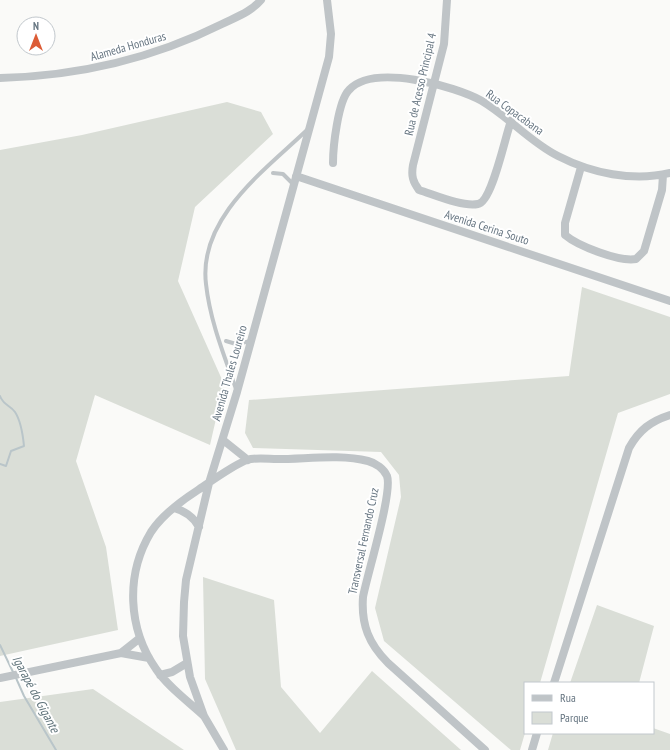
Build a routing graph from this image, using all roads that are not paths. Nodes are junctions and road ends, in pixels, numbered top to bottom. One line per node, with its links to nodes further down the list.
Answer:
1 (261, 0): 4 (street, Alameda Honduras)
2 (327, 0): 7 (street, Avenida Thales Loureiro)
3 (447, 0): 5 (street, Rua de Acesso Principal 4)
4 (0, 78)
5 (435, 83): 6 (street, Rua Copacabana); 6 (street, Rua de Acesso Principal 4); 8 (street, Rua Copacabana)
6 (511, 121): 9 (street, Rua Copacabana)
7 (310, 127): 12 (street, Avenida Thales Loureiro); 16 (lane)
8 (333, 163)
9 (581, 166): 11 (street, Rua Copacabana); 11 (street)
10 (273, 173): 12 (lane)
11 (667, 174)
12 (295, 180): 13 (street, Avenida Cerina Souto); 15 (street, Avenida Thales Loureiro)
13 (670, 301)
14 (226, 341): 15 (lane)
15 (251, 341): 16 (street, Avenida Thales Loureiro)
16 (237, 392): 18 (street, Avenida Thales Loureiro)
17 (670, 415): 29 (street)
18 (222, 440): 19 (street); 20 (street, Avenida Thales Loureiro)
19 (248, 460): 20 (street, Transversal Fernando Cruz); 33 (street, Transversal Fernando Cruz)
20 (209, 483): 21 (street, Transversal Fernando Cruz); 22 (street, Avenida Thales Loureiro)
21 (177, 509): 22 (street); 23 (street, Transversal Fernando Cruz)
22 (199, 527): 26 (street, Avenida Thales Loureiro)
23 (140, 638): 24 (street); 25 (street, Transversal Fernando Cruz)
24 (121, 653): 25 (street); 28 (street)
25 (149, 658): 27 (street, Transversal Fernando Cruz)
26 (187, 663): 27 (street); 30 (street, Avenida Thales Loureiro)
27 (160, 675): 30 (street, Transversal Fernando Cruz)
28 (0, 678)
29 (554, 682)
30 (204, 716): 32 (street, Avenida Thales Loureiro)
31 (538, 734): 34 (street)
32 (224, 750)
33 (485, 750)
34 (532, 750)

